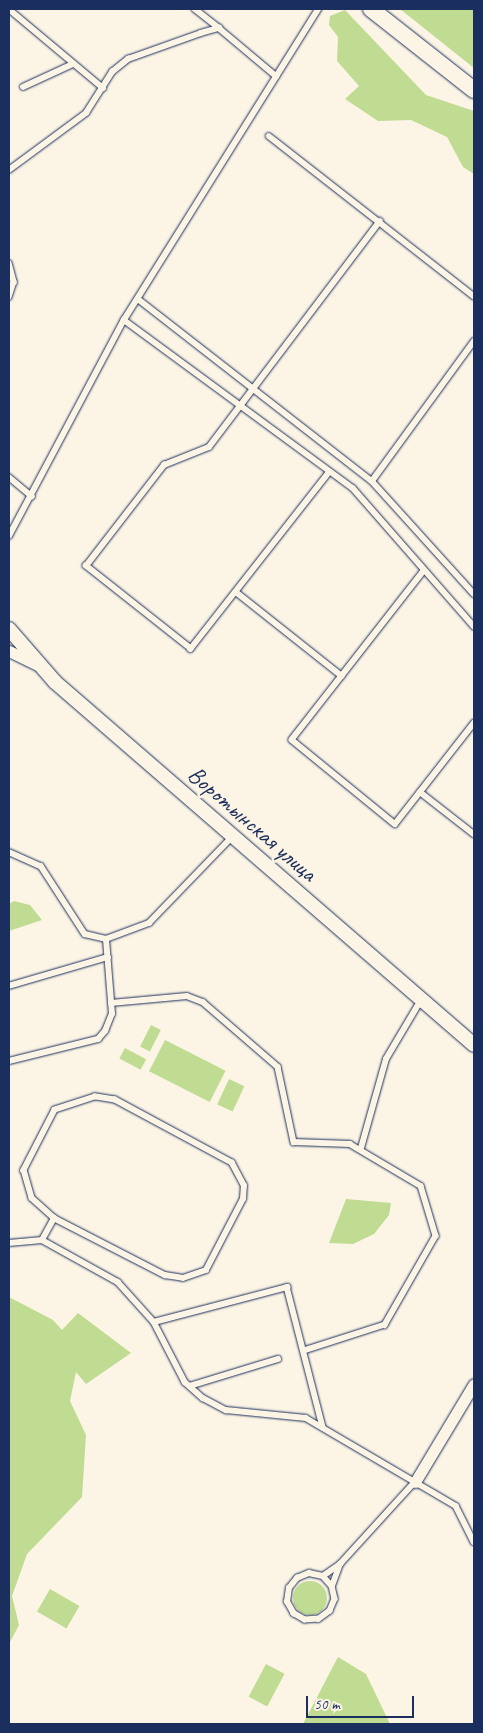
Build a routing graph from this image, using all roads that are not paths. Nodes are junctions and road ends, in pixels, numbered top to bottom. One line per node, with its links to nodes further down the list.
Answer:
1 (9, 9): 6 (lane)
2 (195, 9): 5 (lane)
3 (318, 9): 7 (lane)
4 (371, 9): 10 (main road)
5 (219, 28): 7 (lane); 9 (lane)
6 (73, 64): 8 (lane); 9 (lane)
7 (276, 76): 17 (lane)
8 (23, 86)
9 (103, 88): 12 (lane)
10 (474, 90)
11 (269, 136): 13 (lane)
12 (9, 170)
13 (380, 221): 15 (lane); 20 (lane)
14 (9, 263): 16 (lane)
15 (474, 296)
16 (9, 297)
17 (138, 299): 18 (lane); 20 (lane)
18 (124, 320): 21 (lane); 25 (lane)
19 (474, 341): 24 (lane)
20 (253, 387): 21 (lane); 24 (lane)
21 (241, 404): 22 (lane); 29 (lane)
22 (329, 474): 27 (lane); 29 (lane)
23 (9, 477): 25 (lane)
24 (372, 481): 28 (lane)
25 (32, 496): 26 (lane)
26 (9, 536)
27 (424, 571): 30 (lane); 34 (lane)
28 (474, 591)
29 (236, 592): 34 (lane)
30 (474, 626)
31 (9, 629): 33 (street, Воротынская улица)
32 (9, 651): 33 (street)
33 (38, 665): 38 (street, Воротынская улица)
34 (342, 676): 36 (lane)
35 (474, 723): 36 (lane)
36 (420, 792): 37 (lane)
37 (474, 834)
38 (232, 836): 40 (lane); 43 (street, Воротынская улица)
39 (9, 852): 40 (lane)
40 (106, 938): 41 (lane)
41 (108, 956): 42 (lane); 44 (lane)
42 (9, 986)
43 (422, 1000): 45 (street, Воротынская улица); 47 (lane)
44 (111, 1002): 46 (lane); 47 (lane)
45 (474, 1045)
46 (9, 1061)
47 (361, 1148): 52 (lane)
48 (54, 1218): 48 (lane); 49 (lane)
49 (42, 1240): 50 (lane); 51 (lane)
50 (9, 1243)
51 (154, 1322): 52 (lane); 55 (lane)
52 (304, 1351): 56 (lane)
53 (278, 1359): 55 (lane)
54 (474, 1384): 57 (street)
55 (190, 1386): 56 (lane)
56 (323, 1427): 57 (lane)
57 (415, 1482): 58 (lane); 59 (lane)
58 (474, 1542)
59 (340, 1564): 60 (lane); 61 (lane)
60 (323, 1576): 61 (lane); 61 (lane)
61 (332, 1586)

